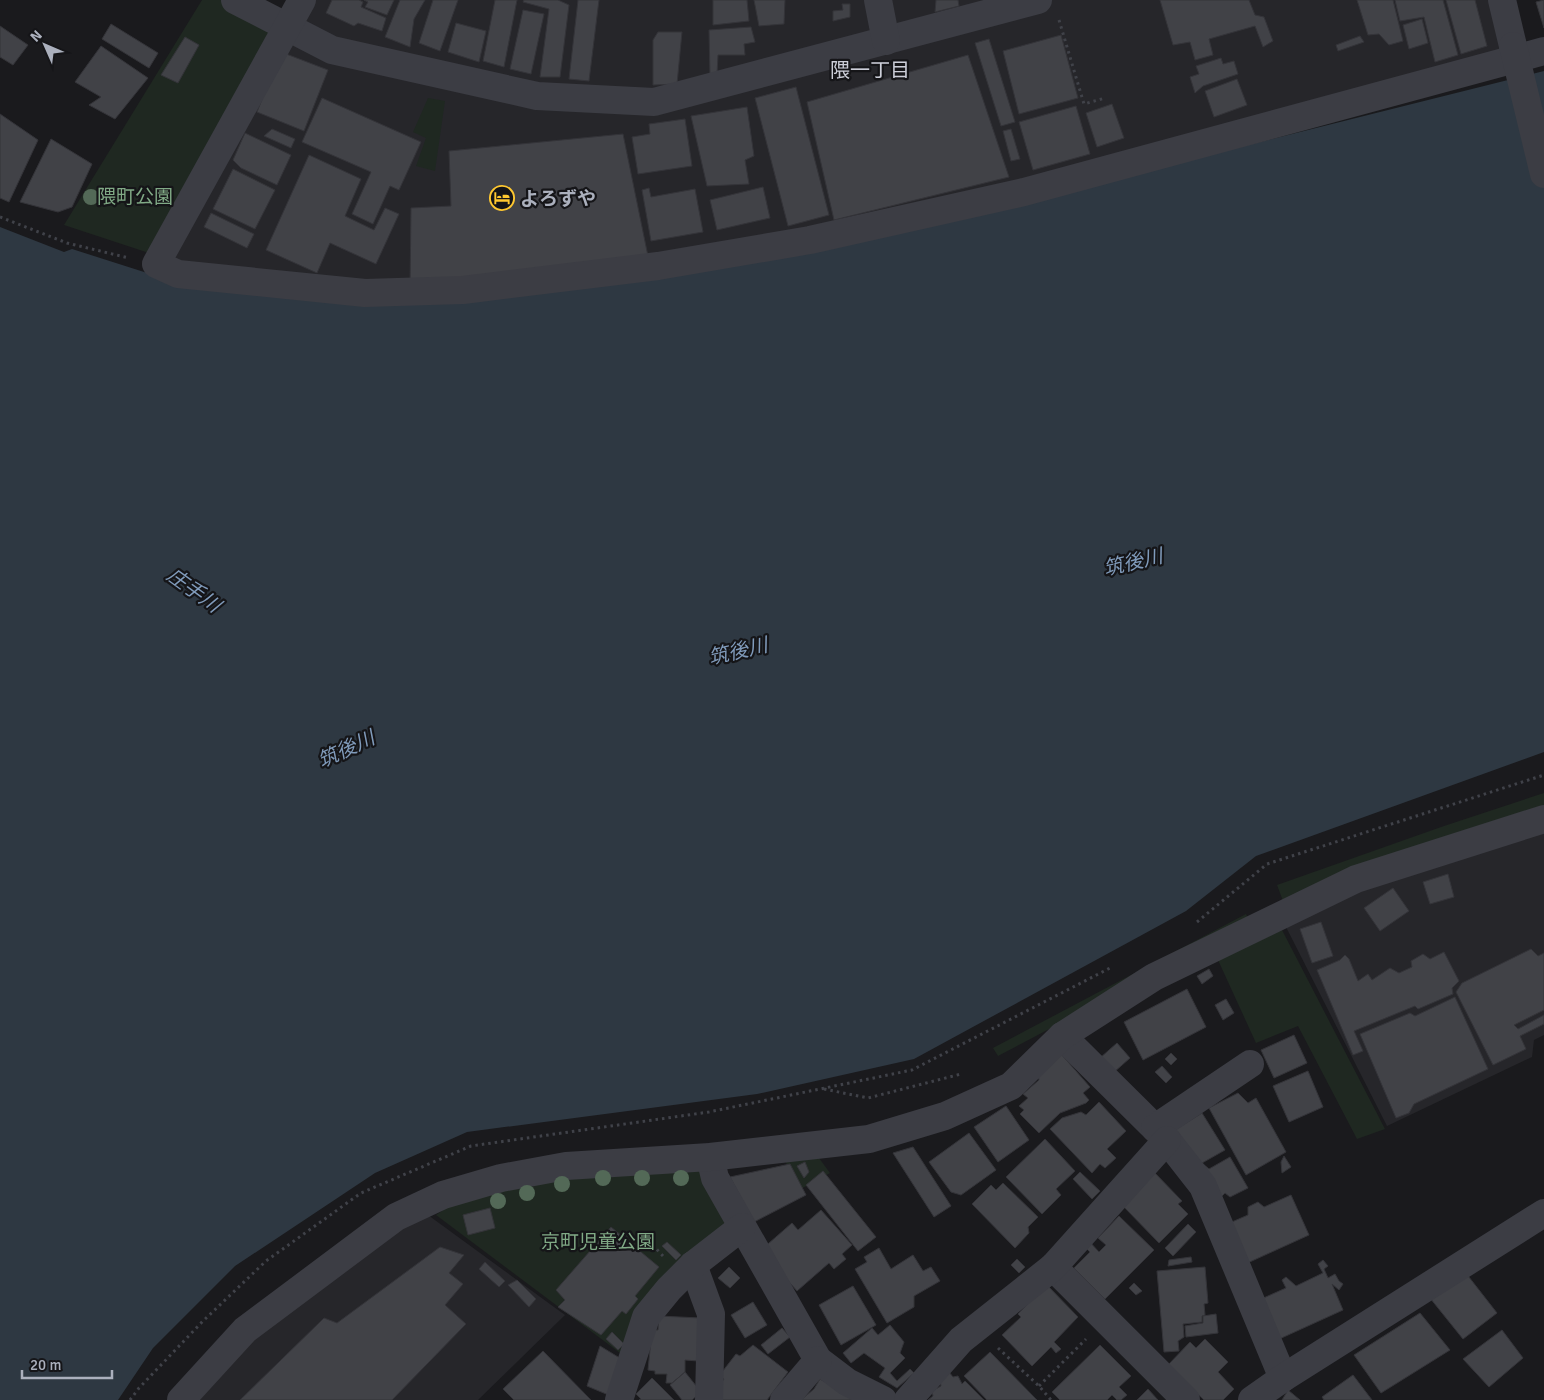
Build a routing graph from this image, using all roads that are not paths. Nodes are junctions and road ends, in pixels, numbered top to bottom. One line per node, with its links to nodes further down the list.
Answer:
1 (235, 0): 6 (street)
2 (302, 0): 6 (street)
3 (878, 0): 7 (street)
4 (1038, 0): 7 (street)
5 (1502, 0): 9 (street, bridge)
6 (288, 28): 7 (street); 8 (street)
7 (886, 40)
8 (1544, 51)
9 (1544, 174)
10 (1544, 819): 11 (street)
11 (1062, 1036): 13 (street); 14 (street)
12 (1250, 1064): 13 (street)
13 (1161, 1134): 18 (street); 20 (street)
14 (710, 1157): 16 (street); 21 (street)
15 (1544, 1213): 20 (street)
16 (742, 1227): 17 (street); 19 (street)
17 (693, 1265): 22 (street); 23 (street)
18 (1054, 1267): 26 (street); 27 (street)
19 (818, 1360): 24 (street); 25 (street)
20 (1282, 1378): 28 (street)
21 (181, 1400)
22 (619, 1400)
23 (709, 1400)
24 (784, 1400)
25 (883, 1400)
26 (908, 1400)
27 (1186, 1400)
28 (1252, 1400)

